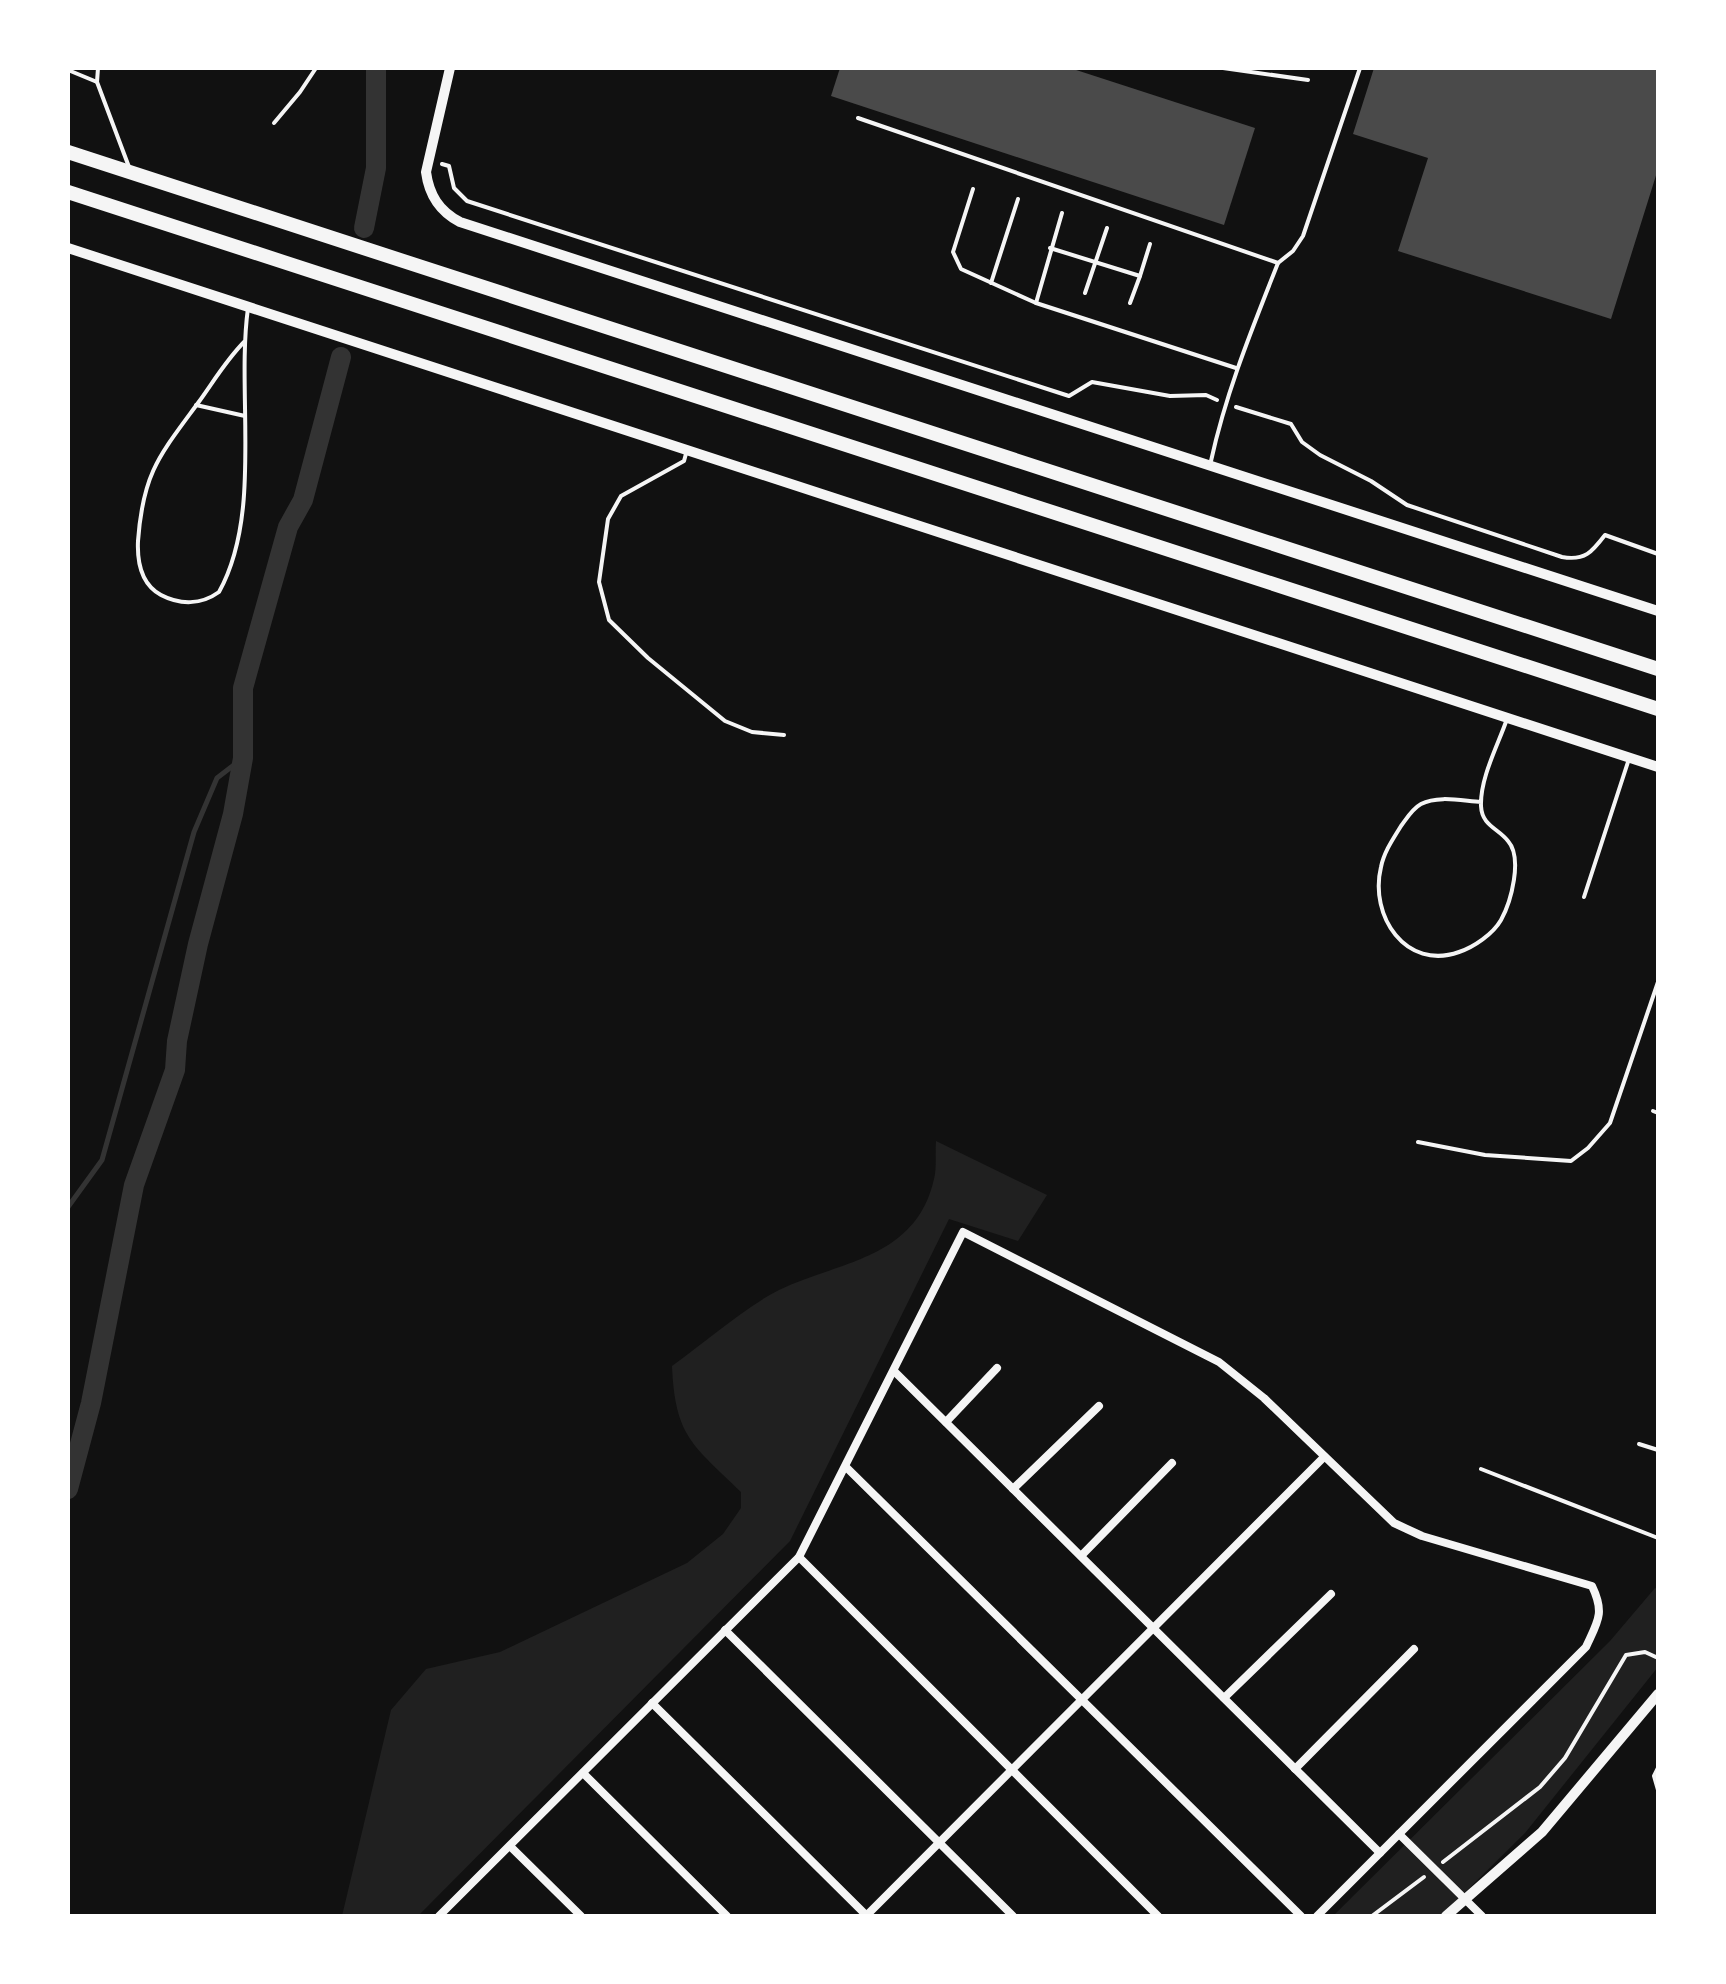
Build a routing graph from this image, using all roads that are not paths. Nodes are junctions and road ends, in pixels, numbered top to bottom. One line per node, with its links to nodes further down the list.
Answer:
1 (98, 68): 8 (lane)
2 (316, 68): 10 (lane)
3 (450, 68): 34 (street)
4 (1222, 68): 7 (lane)
5 (1360, 68): 22 (lane)
6 (68, 70): 8 (lane)
7 (1308, 80)
8 (97, 82): 12 (lane)
9 (858, 118): 22 (lane)
10 (274, 123)
11 (68, 152): 12 (highway)
12 (130, 172): 36 (highway)
13 (973, 189): 24 (lane)
14 (68, 192): 37 (highway)
15 (1018, 199): 24 (lane)
16 (1062, 213): 20 (lane)
17 (1107, 228): 21 (lane)
18 (1150, 244): 23 (lane)
19 (68, 248): 28 (street)
20 (1050, 248): 21 (lane); 26 (lane)
21 (1095, 262): 23 (lane); 25 (lane)
22 (1278, 263): 30 (lane)
23 (1140, 276): 27 (lane)
24 (991, 283): 26 (lane)
25 (1085, 293)
26 (1036, 302): 30 (lane)
27 (1130, 303)
28 (248, 308): 29 (lane); 33 (street)
29 (245, 341): 31 (lane); 32 (lane)
30 (1236, 368): 34 (lane)
31 (196, 406): 32 (lane); 32 (lane)
32 (246, 416)
33 (687, 450): 38 (street); 39 (lane)
34 (1209, 468): 35 (street)
35 (1658, 611)
36 (1658, 669)
37 (1658, 710)
38 (1507, 718): 40 (street); 42 (lane)
39 (784, 735)
40 (1630, 757): 41 (street); 43 (lane)
41 (1658, 767)
42 (1481, 802): 42 (lane)
43 (1584, 897)
44 (1658, 982): 45 (lane)
45 (1418, 1142)
46 (997, 1368): 49 (street)
47 (894, 1371): 49 (street); 52 (street); 54 (street)
48 (1099, 1406): 56 (street)
49 (946, 1422): 56 (street)
50 (1639, 1444): 51 (lane)
51 (1658, 1450)
52 (1323, 1458): 61 (street); 73 (street)
53 (1172, 1463): 59 (street)
54 (846, 1467): 58 (street); 66 (street)
55 (1481, 1470): 57 (lane)
56 (1013, 1489): 59 (street)
57 (1658, 1538)
58 (798, 1556): 62 (street); 70 (street)
59 (1080, 1556): 61 (street)
60 (1331, 1594): 65 (street)
61 (1154, 1628): 65 (street); 66 (street)
62 (725, 1630): 67 (street); 74 (street)
63 (1414, 1649): 69 (street)
64 (1658, 1694): 77 (street)
65 (1224, 1698): 69 (street)
66 (1083, 1699): 70 (street); 84 (street)
67 (652, 1703): 71 (street); 81 (street)
68 (1658, 1768): 72 (lane)
69 (1296, 1769): 76 (street)
70 (1012, 1771): 74 (street); 83 (street)
71 (583, 1773): 75 (street); 80 (street)
72 (1658, 1790)
73 (1398, 1834): 76 (street); 77 (street)
74 (940, 1843): 81 (street); 82 (street)
75 (510, 1846): 78 (street); 79 (street)
76 (1380, 1852): 85 (street)
77 (1464, 1899): 86 (street); 87 (street)
78 (441, 1916)
79 (581, 1916)
80 (727, 1916)
81 (867, 1916)
82 (1013, 1916)
83 (1158, 1916)
84 (1302, 1916)
85 (1316, 1916)
86 (1446, 1916)
87 (1482, 1916)

